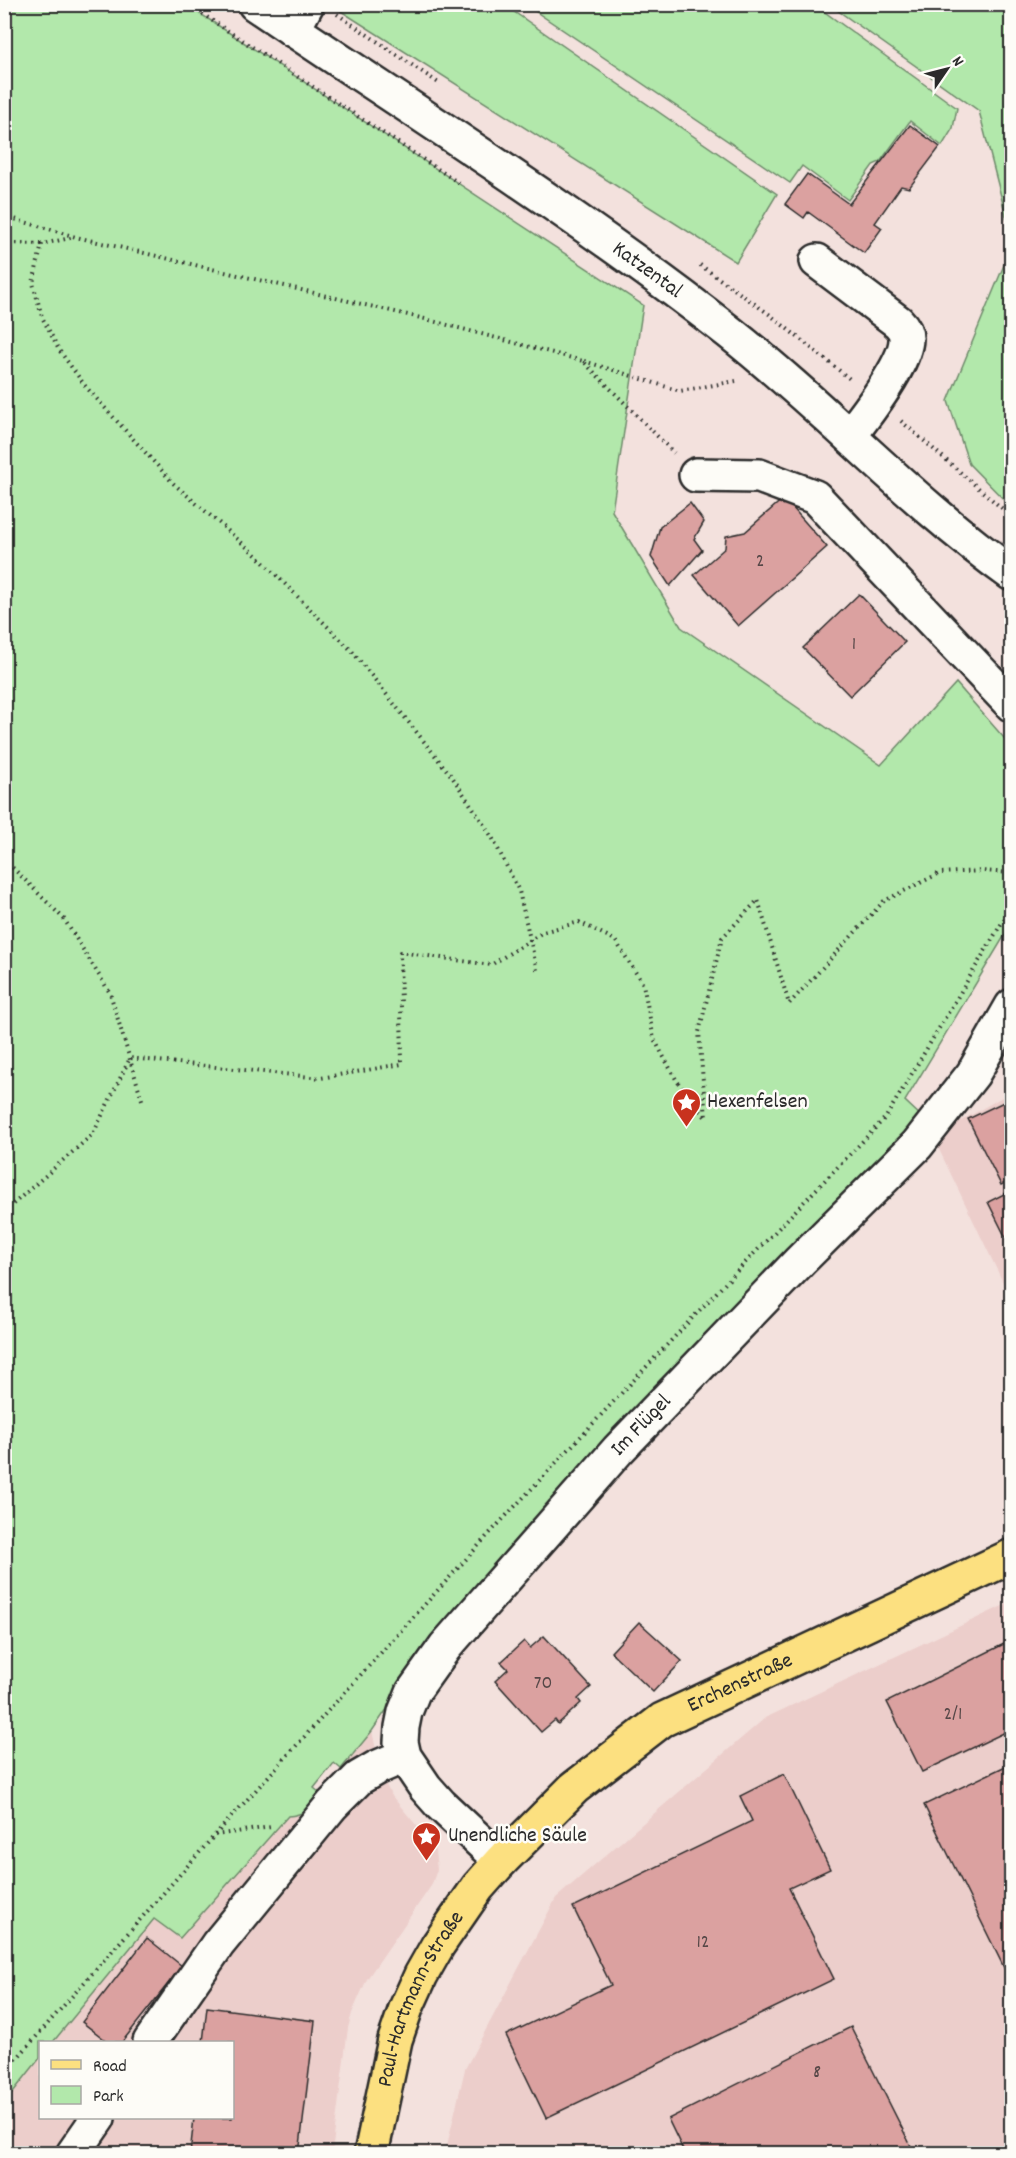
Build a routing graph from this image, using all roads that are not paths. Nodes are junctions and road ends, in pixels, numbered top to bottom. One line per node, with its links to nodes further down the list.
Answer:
1 (255, 4): 2 (street, Katzental)
2 (300, 17): 4 (street, Katzental)
3 (817, 261): 4 (street)
4 (850, 435): 6 (street, Katzental)
5 (696, 476): 7 (street)
6 (1011, 574)
7 (1011, 705)
8 (1011, 1006): 10 (street, Im Flügel)
9 (1011, 1556): 11 (main road, Erchenstraße)
10 (404, 1756): 11 (street); 12 (street)
11 (501, 1861): 15 (main road, Paul-Hartmann-Straße)
12 (151, 2041)
13 (97, 2119): 14 (street)
14 (73, 2154)
15 (371, 2154)

